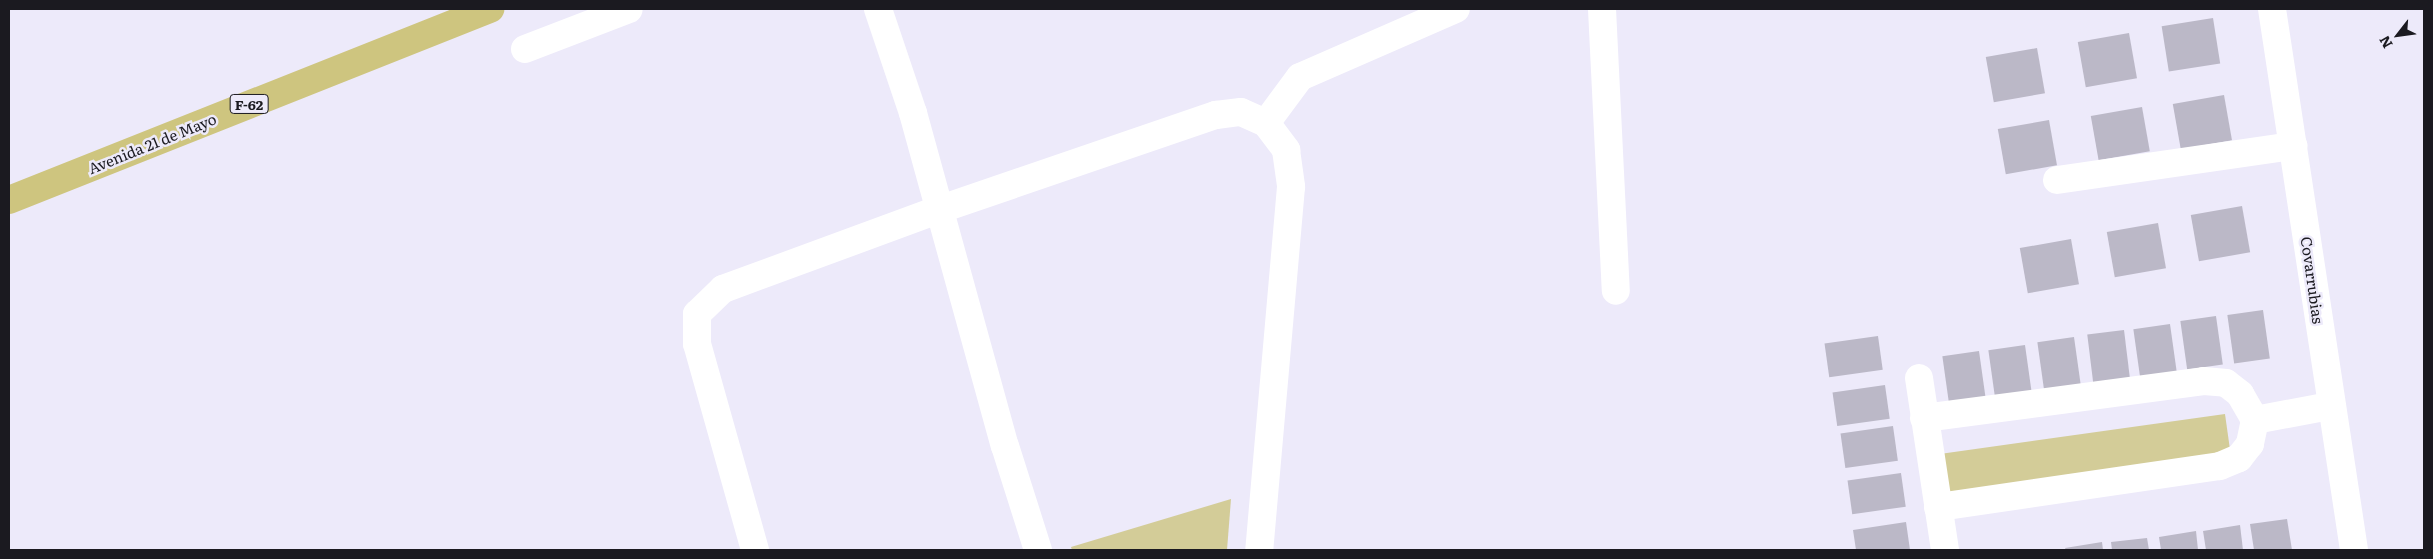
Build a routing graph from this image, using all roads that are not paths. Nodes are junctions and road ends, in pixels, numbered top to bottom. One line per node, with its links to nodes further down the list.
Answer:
1 (490, 9): 11 (main road, Avenida 21 de Mayo / F-62)
2 (629, 9): 7 (street)
3 (878, 9): 12 (street)
4 (1456, 9): 8 (street)
5 (1602, 9): 13 (street)
6 (2272, 9): 9 (street, Covarrubias)
7 (525, 49)
8 (1266, 123): 12 (street); 21 (street)
9 (2294, 146): 10 (street); 15 (street, Covarrubias)
10 (2058, 180)
11 (9, 200)
12 (938, 210): 19 (street); 20 (street)
13 (1616, 291)
14 (1919, 378): 16 (street)
15 (2330, 406): 17 (street); 23 (street, Covarrubias)
16 (1924, 418): 17 (street); 18 (street)
17 (2255, 420): 18 (street)
18 (1938, 507): 22 (street)
19 (755, 550)
20 (1038, 550)
21 (1259, 550)
22 (1945, 550)
23 (2354, 550)

